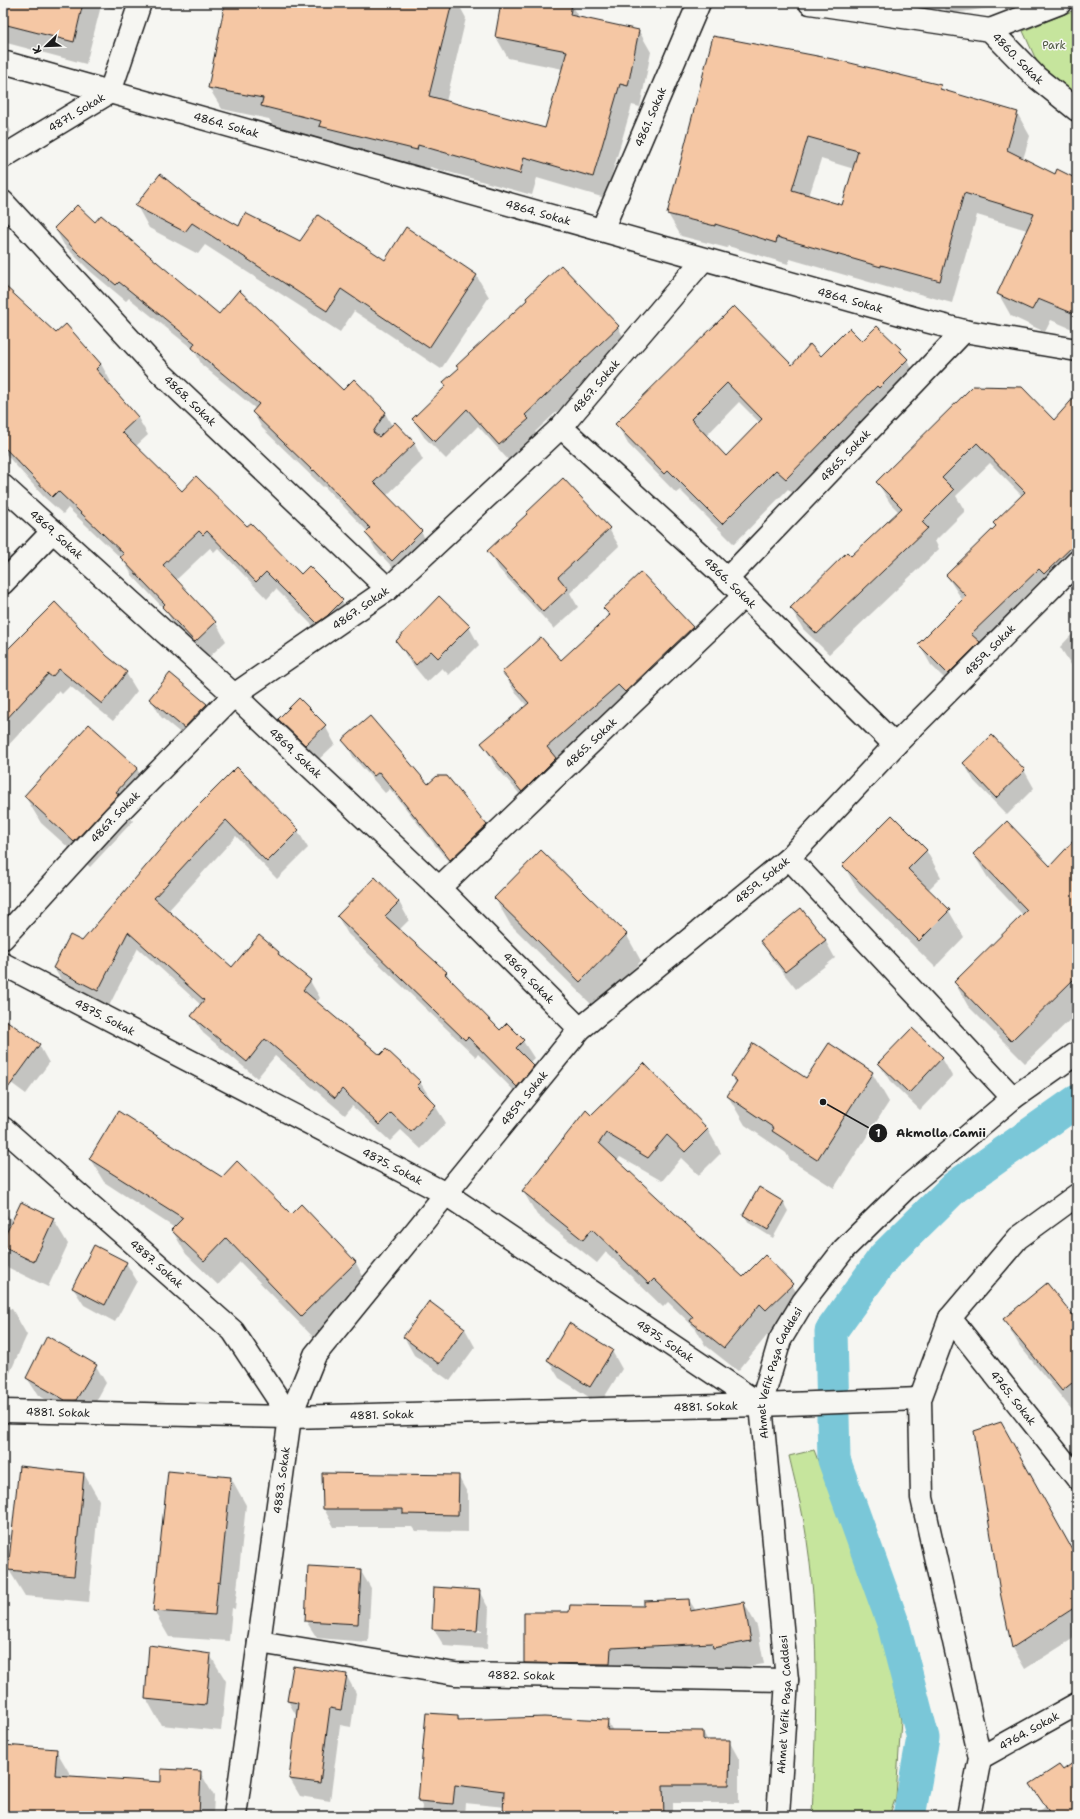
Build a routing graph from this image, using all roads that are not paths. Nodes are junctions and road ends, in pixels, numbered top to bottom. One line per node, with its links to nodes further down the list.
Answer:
1 (140, 3): 7 (street, 4871. Sokak)
2 (699, 3): 11 (street, 4861. Sokak)
3 (810, 3): 5 (street, 4860. Sokak)
4 (1060, 3): 5 (street)
5 (990, 30): 8 (street, 4860. Sokak)
6 (3, 62): 7 (street, 4864. Sokak)
7 (110, 92): 9 (street, 4871. Sokak); 11 (street, 4864. Sokak)
8 (1077, 110)
9 (3, 157)
10 (3, 202): 21 (street, 4868. Sokak)
11 (602, 230): 12 (street, 4864. Sokak)
12 (703, 260): 13 (street, 4864. Sokak); 15 (street, 4867. Sokak)
13 (964, 332): 14 (street, 4864. Sokak); 19 (street, 4865. Sokak)
14 (1077, 350)
15 (561, 426): 19 (street, 4866. Sokak); 21 (street, 4867. Sokak)
16 (3, 486): 17 (street, 4869. Sokak)
17 (53, 531): 20 (street); 23 (street, 4869. Sokak)
18 (1077, 562): 24 (street, 4859. Sokak)
19 (727, 579): 22 (street, 4866. Sokak)
20 (3, 583)
21 (388, 589): 23 (street, 4867. Sokak)
22 (743, 597): 24 (street, 4866. Sokak); 26 (street, 4865. Sokak)
23 (234, 695): 26 (street, 4869. Sokak); 27 (street, 4867. Sokak)
24 (894, 745): 25 (street, 4859. Sokak)
25 (789, 858): 29 (street, 4859. Sokak); 31 (street)
26 (439, 888): 29 (street, 4869. Sokak)
27 (3, 938)
28 (3, 964): 33 (street, 4875. Sokak)
29 (580, 1030): 33 (street, 4859. Sokak)
30 (1077, 1053): 31 (street, Ahmet Vefik Paşa Caddesi)
31 (1013, 1098): 37 (street, Ahmet Vefik Paşa Caddesi)
32 (3, 1128): 39 (street, 4887. Sokak)
33 (446, 1194): 37 (street, 4875. Sokak); 39 (street, 4883. Sokak)
34 (1077, 1195): 35 (street)
35 (950, 1318): 36 (street); 40 (street, 4765. Sokak)
36 (920, 1399): 37 (street, 4881. Sokak); 44 (street)
37 (761, 1406): 39 (street, 4881. Sokak); 42 (street, Ahmet Vefik Paşa Caddesi)
38 (3, 1411): 39 (street, 4881. Sokak)
39 (290, 1416): 41 (street, 4883. Sokak)
40 (1077, 1478)
41 (259, 1642): 42 (street, 4882. Sokak); 45 (street, 4883. Sokak)
42 (787, 1680): 46 (street, Ahmet Vefik Paşa Caddesi)
43 (1077, 1704): 44 (street, 4764. Sokak)
44 (980, 1758): 47 (street)
45 (235, 1816)
46 (778, 1816)
47 (969, 1816)

